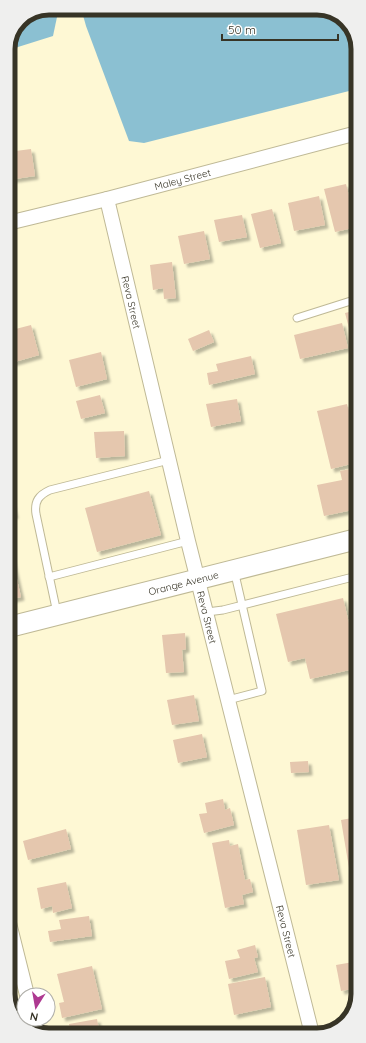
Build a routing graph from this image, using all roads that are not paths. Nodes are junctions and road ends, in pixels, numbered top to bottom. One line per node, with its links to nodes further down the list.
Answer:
1 (351, 135): 2 (street, Maley Street)
2 (107, 199): 3 (street, Maley Street); 6 (street, Reva Street)
3 (15, 221)
4 (351, 301): 5 (lane)
5 (297, 318)
6 (169, 460): 7 (street, Reva Street); 10 (lane)
7 (188, 541): 10 (lane); 12 (street, Reva Street)
8 (351, 541): 9 (street, Orange Avenue)
9 (234, 570): 12 (street, Orange Avenue); 13 (lane)
10 (49, 577): 15 (lane)
11 (351, 578): 13 (lane)
12 (198, 580): 14 (street, Reva Street); 15 (street, Orange Avenue)
13 (243, 605): 14 (lane); 17 (lane)
14 (207, 612): 17 (street, Reva Street)
15 (57, 615): 16 (street, Orange Avenue)
16 (15, 626)
17 (228, 700): 20 (street, Reva Street)
18 (15, 947): 19 (street)
19 (25, 987)
20 (310, 1028)

